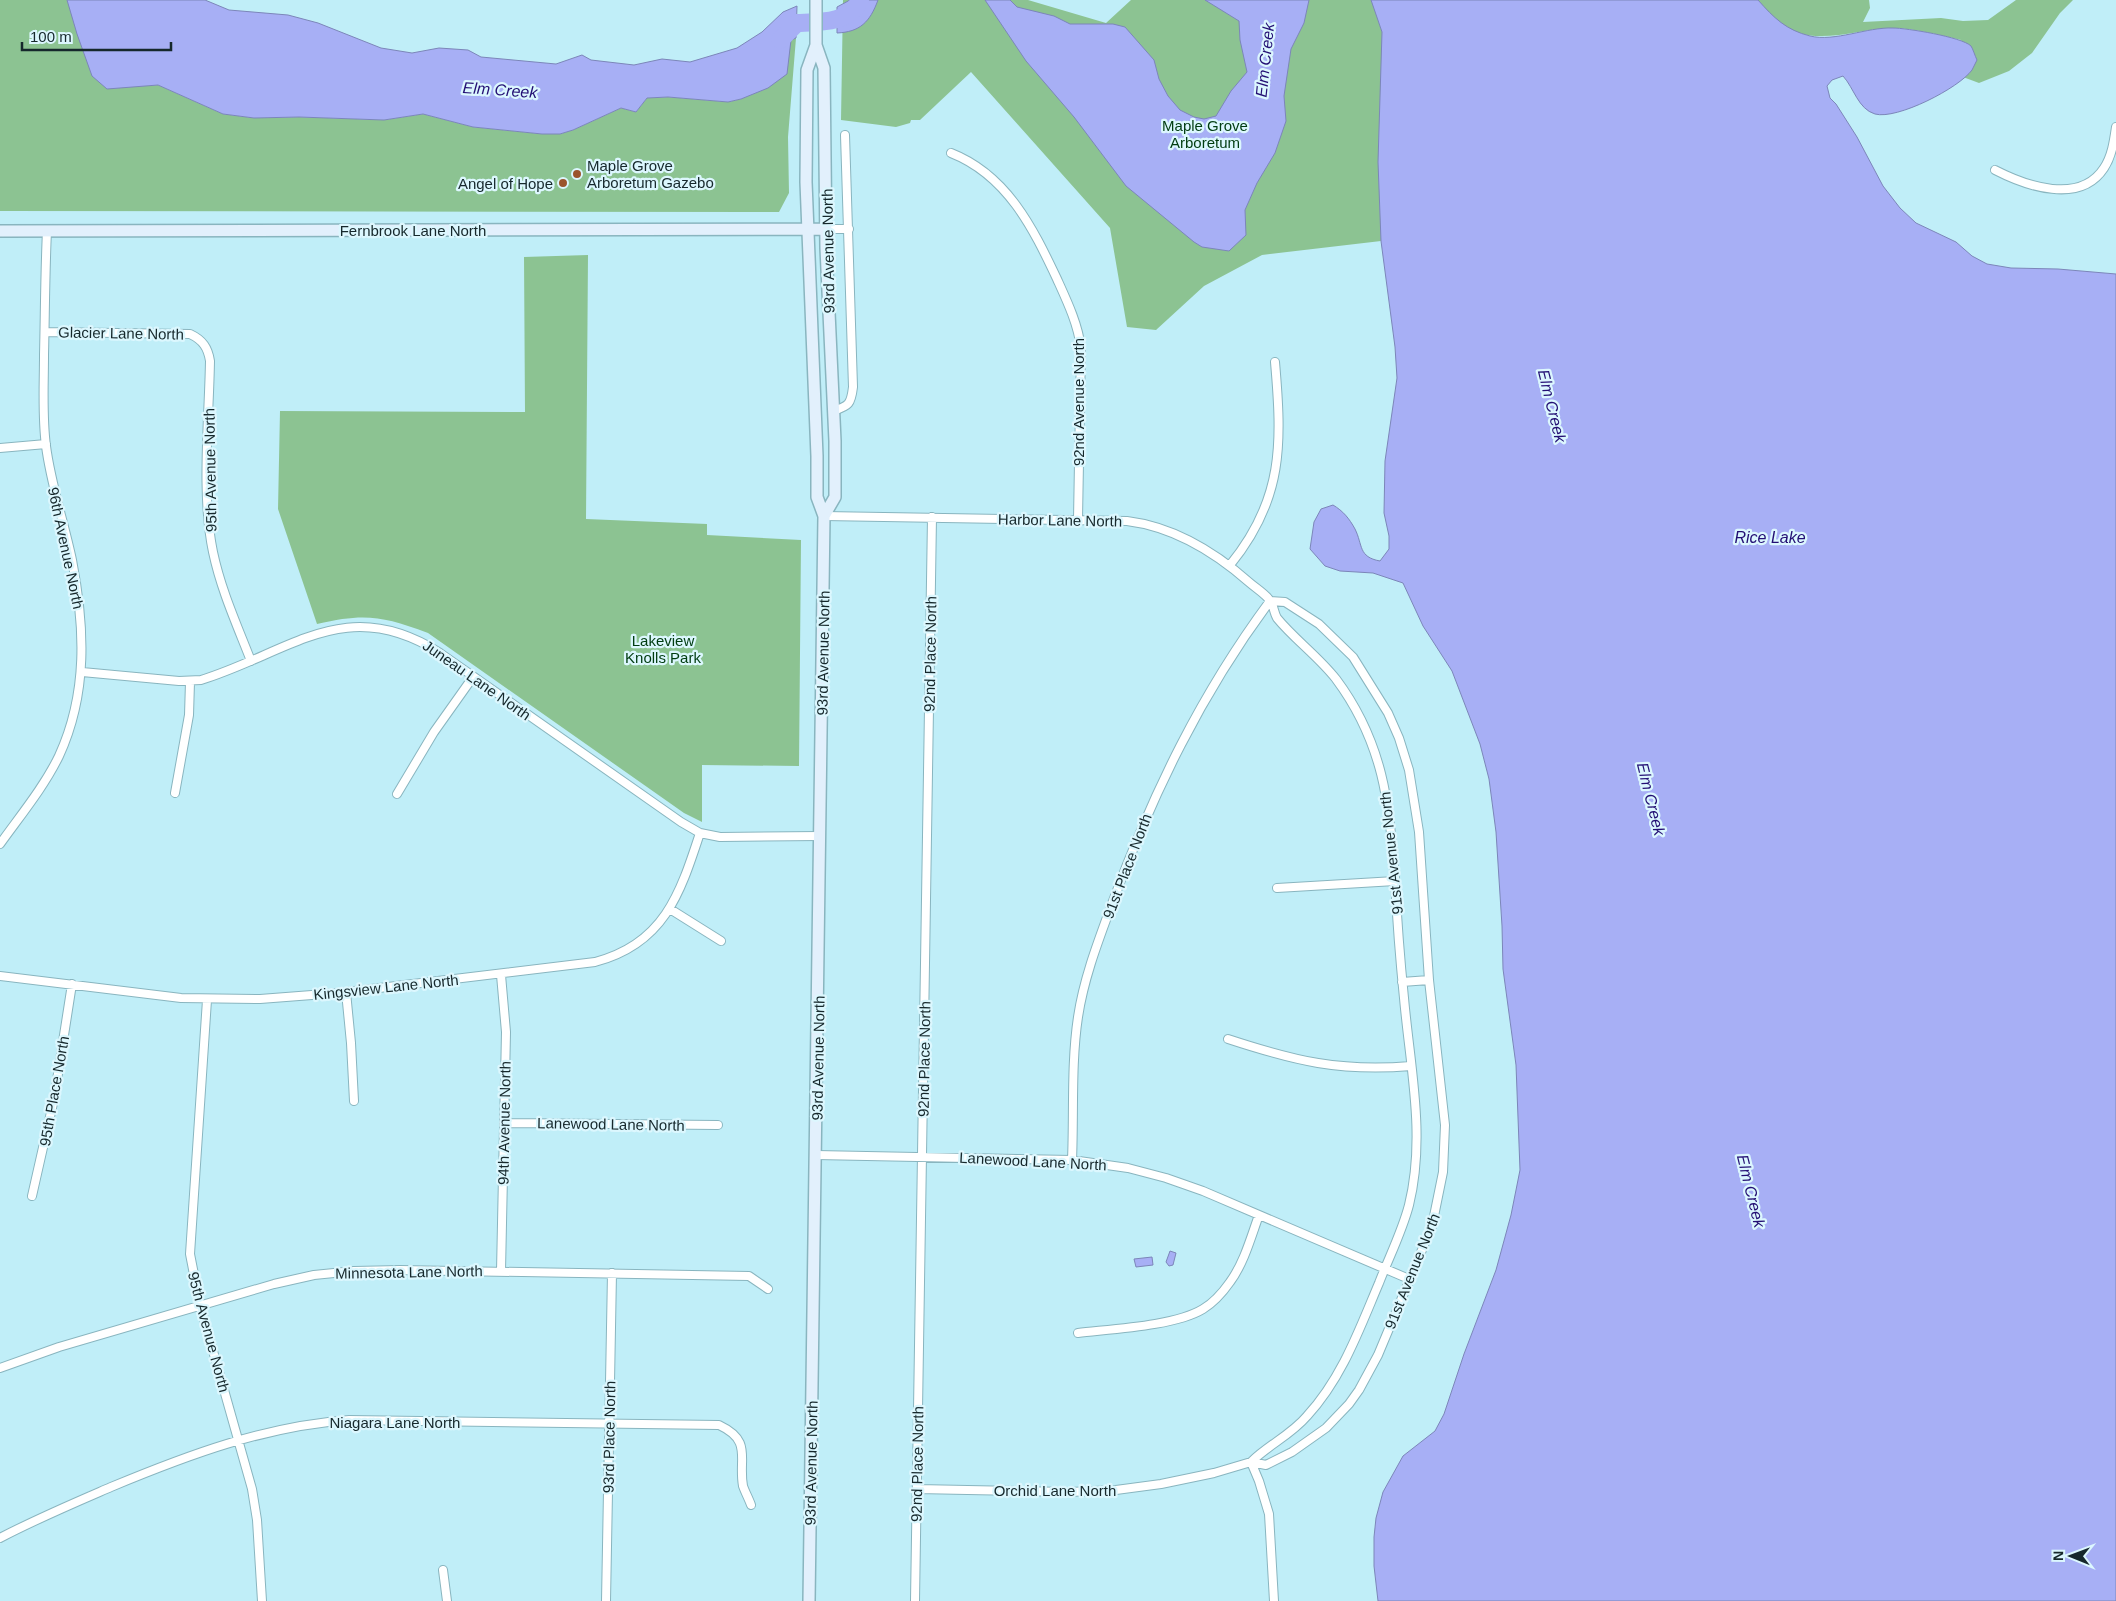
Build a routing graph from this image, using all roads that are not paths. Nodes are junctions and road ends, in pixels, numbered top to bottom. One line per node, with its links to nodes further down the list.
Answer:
1 (816, 0): 2 (main road, 93rd Avenue North)
2 (816, 45): 7 (main road, 93rd Avenue North); 8 (main road, 93rd Avenue North)
3 (2116, 127): 6 (street)
4 (845, 135): 9 (street)
5 (951, 152): 20 (street, 92nd Avenue North)
6 (1995, 170)
7 (807, 229): 8 (main road, Fernbrook Lane North); 11 (main road, Fernbrook Lane North); 18 (main road, 93rd Avenue North)
8 (826, 229): 9 (street); 15 (main road, 93rd Avenue North)
9 (849, 229): 15 (street)
10 (0, 231): 11 (main road, Fernbrook Lane North)
11 (47, 231): 12 (street, 96th Avenue North)
12 (45, 332): 13 (street, Glacier Lane North); 16 (street, 96th Avenue North)
13 (198, 337): 23 (street, 95th Avenue North)
14 (1275, 362): 21 (street)
15 (833, 411): 18 (main road, 93rd Avenue North)
16 (46, 444): 17 (street); 24 (street, 96th Avenue North)
17 (0, 448)
18 (824, 516): 19 (street, Harbor Lane North); 30 (main road, 93rd Avenue North)
19 (932, 517): 20 (street, Harbor Lane North); 49 (street, 92nd Place North)
20 (1078, 519): 21 (street, Harbor Lane North)
21 (1230, 566): 22 (street, Harbor Lane North)
22 (1270, 601): 32 (street, 91st Avenue North); 38 (street, 91st Avenue North); 50 (street, 91st Place North)
23 (251, 661): 25 (street, Juneau Lane North); 26 (street, Juneau Lane North)
24 (82, 672): 26 (street, Juneau Lane North); 31 (street, 96th Avenue North)
25 (473, 677): 28 (street); 29 (street, Juneau Lane North)
26 (190, 682): 27 (street)
27 (175, 793)
28 (397, 794)
29 (700, 833): 30 (street, Juneau Lane North); 34 (street, Kingsview Lane North)
30 (821, 836): 48 (main road, 93rd Avenue North)
31 (0, 844)
32 (1395, 882): 33 (street); 39 (street, 91st Avenue North)
33 (1276, 888)
34 (670, 909): 35 (street); 36 (street, Kingsview Lane North)
35 (721, 941)
36 (501, 974): 41 (street, Kingsview Lane North); 46 (street, 94th Avenue North)
37 (0, 976): 40 (street, Kingsview Lane North)
38 (1429, 980): 39 (street); 56 (street, 91st Avenue North)
39 (1402, 982): 44 (street, 91st Avenue North)
40 (72, 984): 42 (street, Kingsview Lane North); 51 (street, 95th Place North)
41 (346, 992): 42 (street, Kingsview Lane North); 45 (street)
42 (207, 1000): 58 (street, 95th Avenue North)
43 (1228, 1039): 44 (street)
44 (1411, 1066): 53 (street, 91st Avenue North)
45 (354, 1101)
46 (504, 1122): 47 (street, Lanewood Lane North); 54 (street, 94th Avenue North)
47 (718, 1125)
48 (816, 1155): 49 (street, Lanewood Lane North); 71 (main road, 93rd Avenue North)
49 (922, 1156): 50 (street, Lanewood Lane North); 64 (street, 92nd Place North)
50 (1072, 1160): 52 (street, Lanewood Lane North)
51 (32, 1196)
52 (1259, 1215): 53 (street, Lanewood Lane North); 59 (street)
53 (1385, 1268): 56 (street, Lanewood Lane North); 63 (street, 91st Avenue North)
54 (501, 1271): 55 (street, Minnesota Lane North); 58 (street, Minnesota Lane North)
55 (612, 1273): 57 (street, Minnesota Lane North); 61 (street, 93rd Place North)
56 (1409, 1279): 63 (street, 91st Avenue North)
57 (768, 1289)
58 (200, 1305): 60 (street, Minnesota Lane North); 62 (street, 95th Avenue North)
59 (1078, 1333)
60 (0, 1368)
61 (609, 1423): 62 (street, Niagara Lane North); 65 (street, Niagara Lane North); 70 (street, 93rd Place North)
62 (238, 1440): 66 (street, Niagara Lane North); 68 (street, 95th Avenue North)
63 (1251, 1462): 64 (street, Orchid Lane North); 73 (street)
64 (917, 1489): 72 (street, 92nd Place North)
65 (751, 1505)
66 (0, 1538)
67 (443, 1570): 69 (street)
68 (262, 1601)
69 (447, 1601)
70 (606, 1601)
71 (809, 1601)
72 (915, 1601)
73 (1274, 1601)

